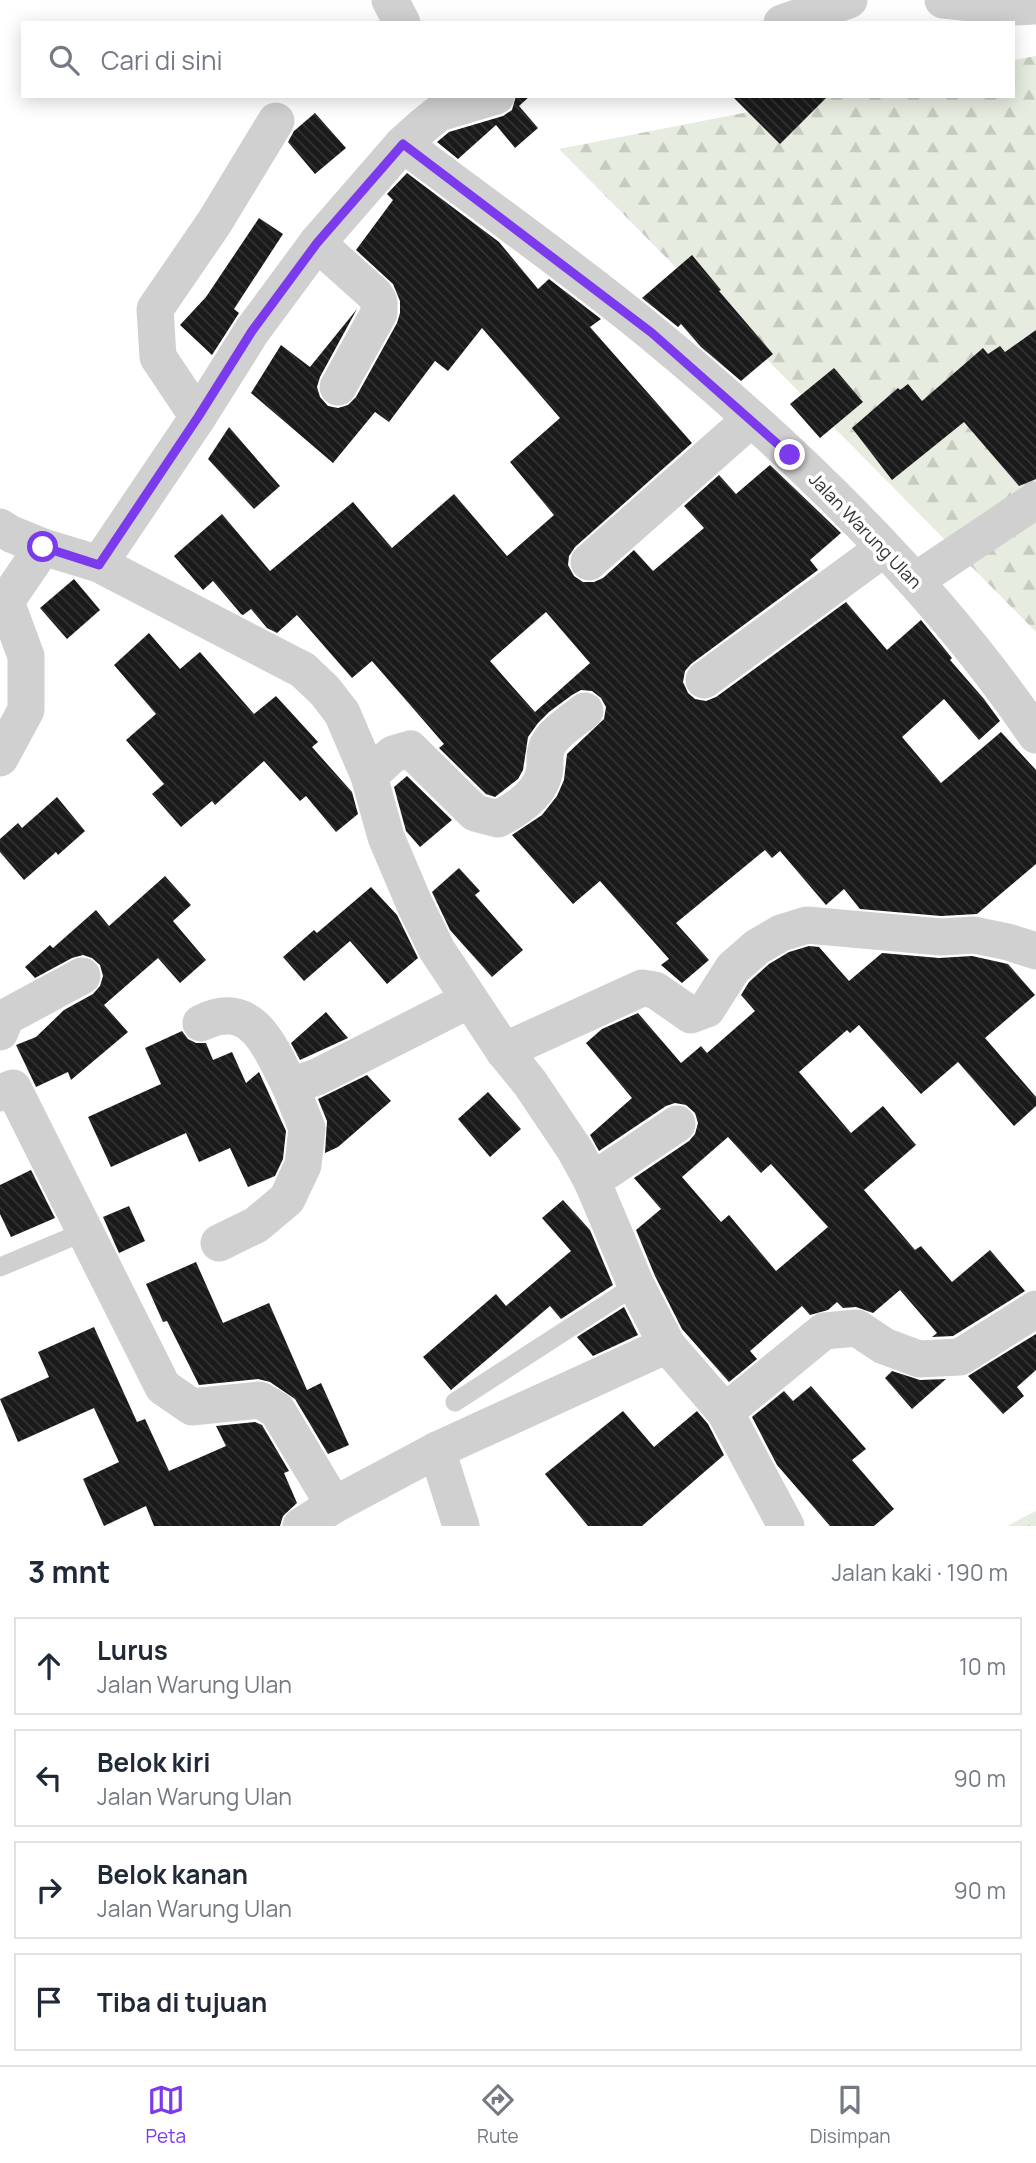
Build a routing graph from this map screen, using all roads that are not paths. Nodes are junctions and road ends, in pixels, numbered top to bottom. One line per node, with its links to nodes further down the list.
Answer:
1 (390, 0): 5 (street)
2 (849, 0): 6 (street)
3 (943, 0): 4 (street)
4 (1036, 6)
5 (401, 21)
6 (788, 21)
7 (482, 98): 8 (street)
8 (435, 105): 10 (street)
9 (276, 121): 13 (street)
10 (403, 144): 11 (street); 14 (street, Jalan Warung Ulan)
11 (317, 243): 12 (street); 13 (street)
12 (338, 387)
13 (198, 417): 20 (street)
14 (751, 419): 18 (street, Jalan Warung Ulan); 19 (street)
15 (1036, 500): 21 (street)
16 (0, 527): 17 (street)
17 (43, 547): 20 (street); 22 (street)
18 (883, 549): 21 (street, Jalan Warung Ulan); 23 (street)
19 (589, 562)
20 (99, 565): 27 (street)
21 (915, 581): 25 (street, Jalan Warung Ulan)
22 (3, 606): 26 (street)
23 (704, 680)
24 (585, 711): 27 (street)
25 (1036, 735)
26 (0, 758)
27 (369, 776): 30 (street)
28 (1036, 951): 34 (street)
29 (82, 976): 32 (street)
30 (469, 1000): 34 (street); 35 (street)
31 (201, 1023): 35 (street)
32 (0, 1032)
33 (0, 1038): 36 (street)
34 (504, 1051): 38 (street)
35 (290, 1086): 40 (street)
36 (7, 1090): 39 (street)
37 (677, 1124): 38 (street)
38 (592, 1181): 42 (street)
39 (86, 1231): 41 (lane); 48 (street)
40 (219, 1243)
41 (0, 1267)
42 (636, 1284): 44 (street); 45 (lane)
43 (1036, 1309): 46 (street)
44 (667, 1345): 46 (street); 47 (street)
45 (455, 1402)
46 (724, 1412): 49 (street)
47 (437, 1450): 48 (street); 51 (street)
48 (334, 1505): 50 (street)
49 (778, 1525)
50 (301, 1526)
51 (461, 1526)

